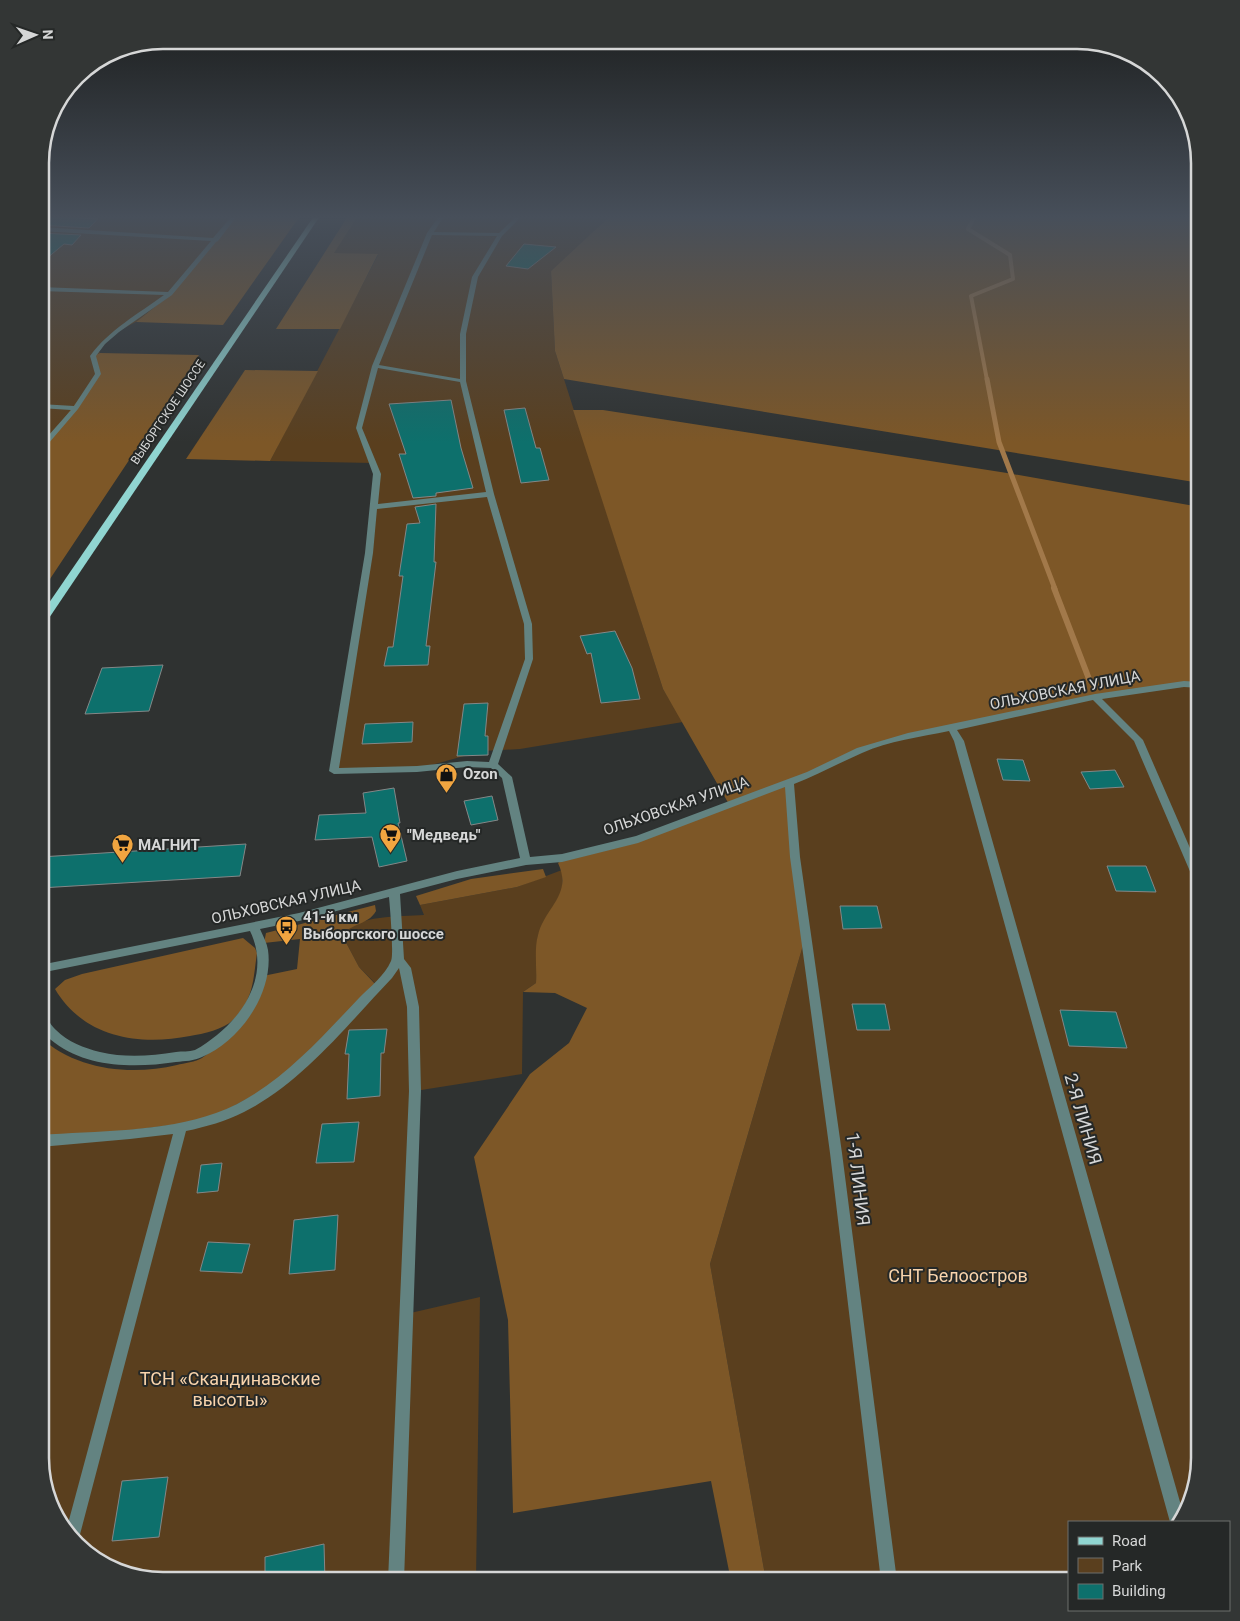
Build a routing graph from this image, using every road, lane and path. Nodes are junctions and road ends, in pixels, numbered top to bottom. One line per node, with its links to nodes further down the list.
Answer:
1 (109, 292): 6 (street)
2 (172, 292): 6 (street)
3 (266, 292): 14 (main road, ВЫБОРГСКОЕ ШОССЕ)
4 (406, 292): 7 (street)
5 (472, 292): 8 (street)
6 (170, 294): 10 (street)
7 (375, 366): 8 (street); 13 (street)
8 (463, 381): 12 (street)
9 (49, 406): 10 (street)
10 (76, 408): 11 (street)
11 (49, 440)
12 (490, 494): 13 (street); 18 (street)
13 (374, 507): 18 (street)
14 (49, 611)
15 (1191, 684): 16 (street, ОЛЬХОВСКАЯ УЛИЦА)
16 (1095, 697): 17 (street, ОЛЬХОВСКАЯ УЛИЦА); 21 (street)
17 (951, 727): 19 (street, ОЛЬХОВСКАЯ УЛИЦА); 29 (street, 2-Я ЛИНИЯ)
18 (494, 765): 20 (street)
19 (789, 781): 20 (street, ОЛЬХОВСКАЯ УЛИЦА); 32 (street, 1-Я ЛИНИЯ)
20 (526, 862): 22 (street, ОЛЬХОВСКАЯ УЛИЦА)
21 (1191, 862)
22 (394, 891): 23 (street, ОЛЬХОВСКАЯ УЛИЦА); 24 (street)
23 (253, 926): 25 (street, ОЛЬХОВСКАЯ УЛИЦА); 26 (street)
24 (398, 960): 27 (street); 31 (street)
25 (49, 967)
26 (49, 1032)
27 (181, 1126): 28 (street); 30 (street)
28 (49, 1140)
29 (1176, 1515)
30 (74, 1529)
31 (396, 1572)
32 (889, 1572)

